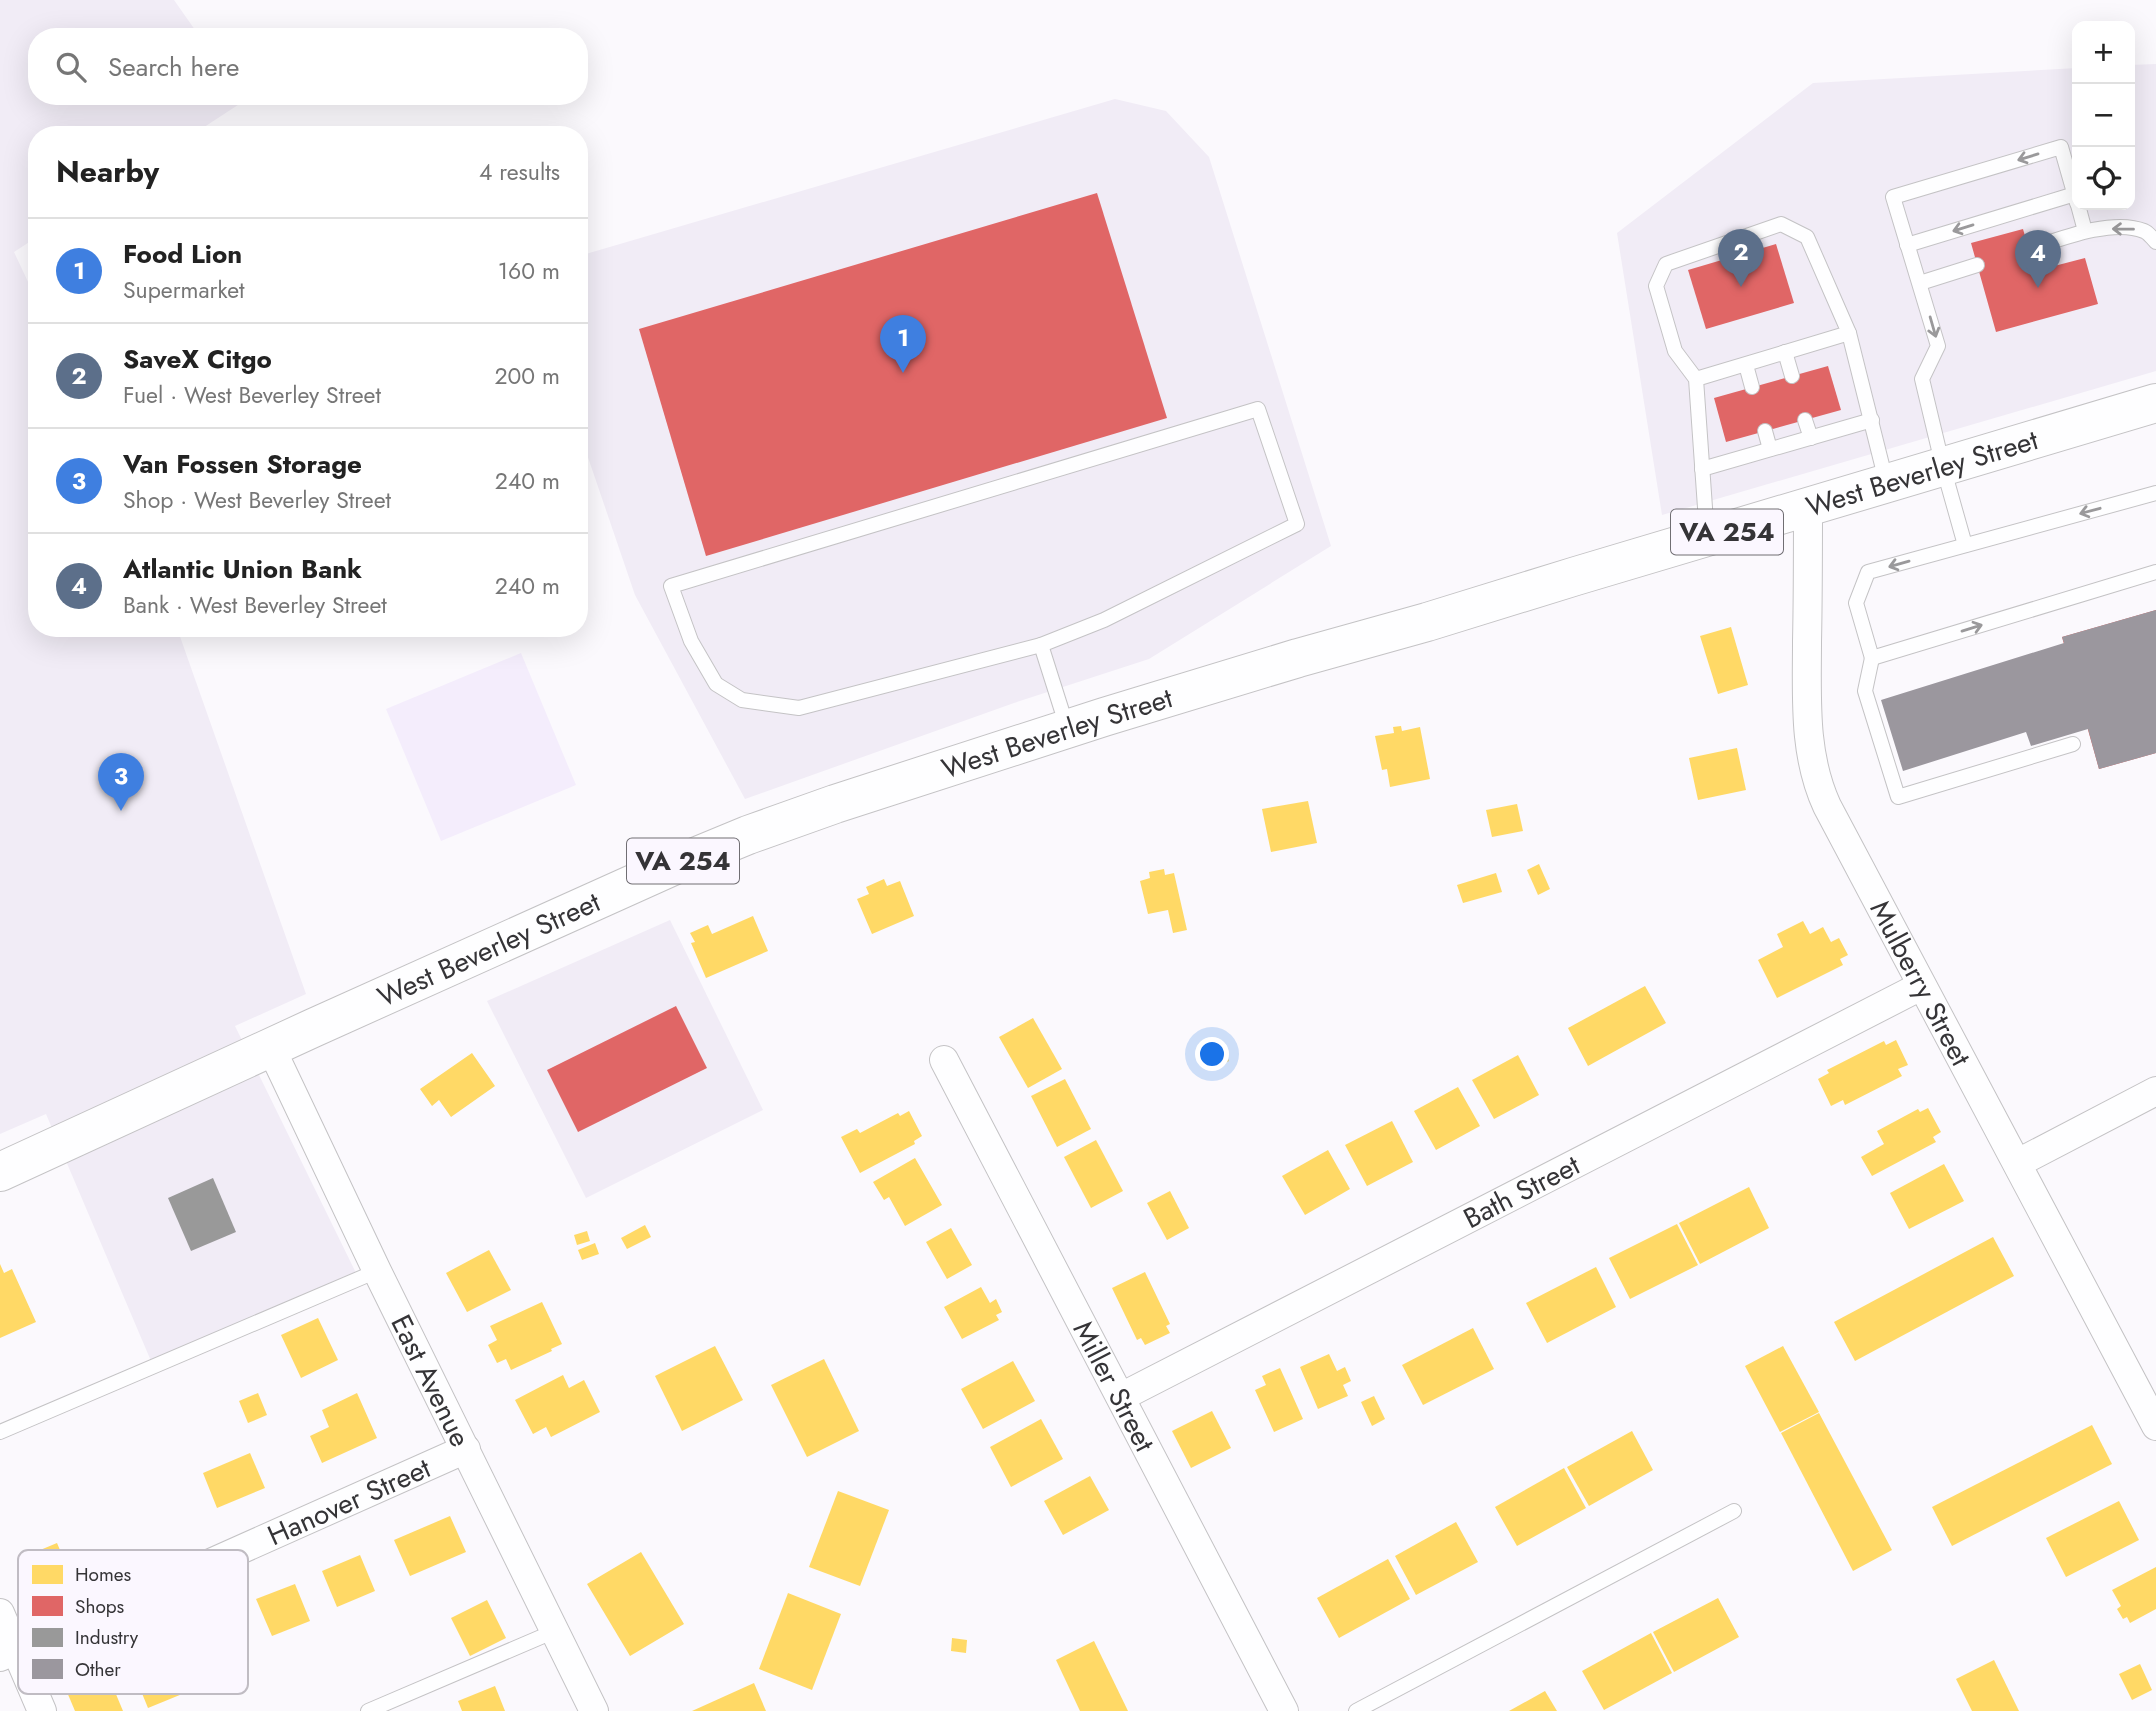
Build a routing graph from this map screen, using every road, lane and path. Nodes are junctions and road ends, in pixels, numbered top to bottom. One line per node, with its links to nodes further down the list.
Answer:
1 (2072, 184): 6 (lane, one-way to 6)
2 (2072, 202): 6 (lane, one-way to 6)
3 (2079, 210): 4 (lane)
4 (2085, 231): 5 (lane, one-way to 4); 7 (lane)
5 (2156, 242)
6 (1907, 245): 9 (lane)
7 (2030, 249)
8 (1977, 265): 9 (lane)
9 (1920, 283): 22 (lane, one-way to 22)
10 (1849, 333): 11 (lane); 14 (lane); 18 (lane)
11 (1785, 352): 12 (lane); 13 (lane)
12 (1746, 365): 14 (lane); 15 (lane)
13 (1792, 376)
14 (1696, 379): 23 (lane)
15 (1752, 387)
16 (2156, 403): 22 (main road, West Beverley Street / VA 254)
17 (1805, 420): 20 (lane)
18 (1872, 420): 20 (lane); 24 (lane)
19 (1765, 431): 21 (lane)
20 (1811, 438): 21 (lane)
21 (1770, 449): 23 (lane)
22 (1943, 467): 24 (main road, West Beverley Street / VA 254); 28 (lane)
23 (1702, 469): 27 (lane)
24 (1887, 484): 26 (main road, West Beverley Street / VA 254)
25 (2156, 493): 28 (lane, one-way to 28)
26 (1808, 507): 27 (main road, West Beverley Street / VA 254); 34 (street, Mulberry Street)
27 (1707, 538): 32 (main road, West Beverley Street / VA 254)
28 (1965, 545): 31 (lane, one-way to 31)
29 (2156, 572): 31 (lane, one-way to 29)
30 (1041, 645): 30 (lane); 32 (lane)
31 (1872, 658): 33 (lane)
32 (1067, 728): 35 (main road, West Beverley Street / VA 254)
33 (2073, 744)
34 (1921, 986): 38 (street, Mulberry Street); 41 (street, Bath Street)
35 (271, 1048): 39 (main road, West Beverley Street / VA 254); 40 (street, East Avenue)
36 (944, 1060): 41 (street, Miller Street)
37 (2156, 1091): 38 (street)
38 (2018, 1163): 42 (street, Mulberry Street)
39 (0, 1172)
40 (377, 1271): 43 (lane); 44 (street, East Avenue)
41 (1121, 1396): 55 (street, Miller Street)
42 (2156, 1426)
43 (0, 1432)
44 (466, 1449): 46 (street, Hanover Street); 48 (street, East Avenue)
45 (1734, 1511): 56 (lane)
46 (239, 1550)
47 (0, 1613): 49 (street)
48 (555, 1631): 53 (lane); 54 (street, East Avenue)
49 (8, 1653): 50 (street)
50 (18, 1671)
51 (31, 1694): 52 (street)
52 (41, 1711)
53 (368, 1711)
54 (594, 1711)
55 (1284, 1711)
56 (1356, 1711)

